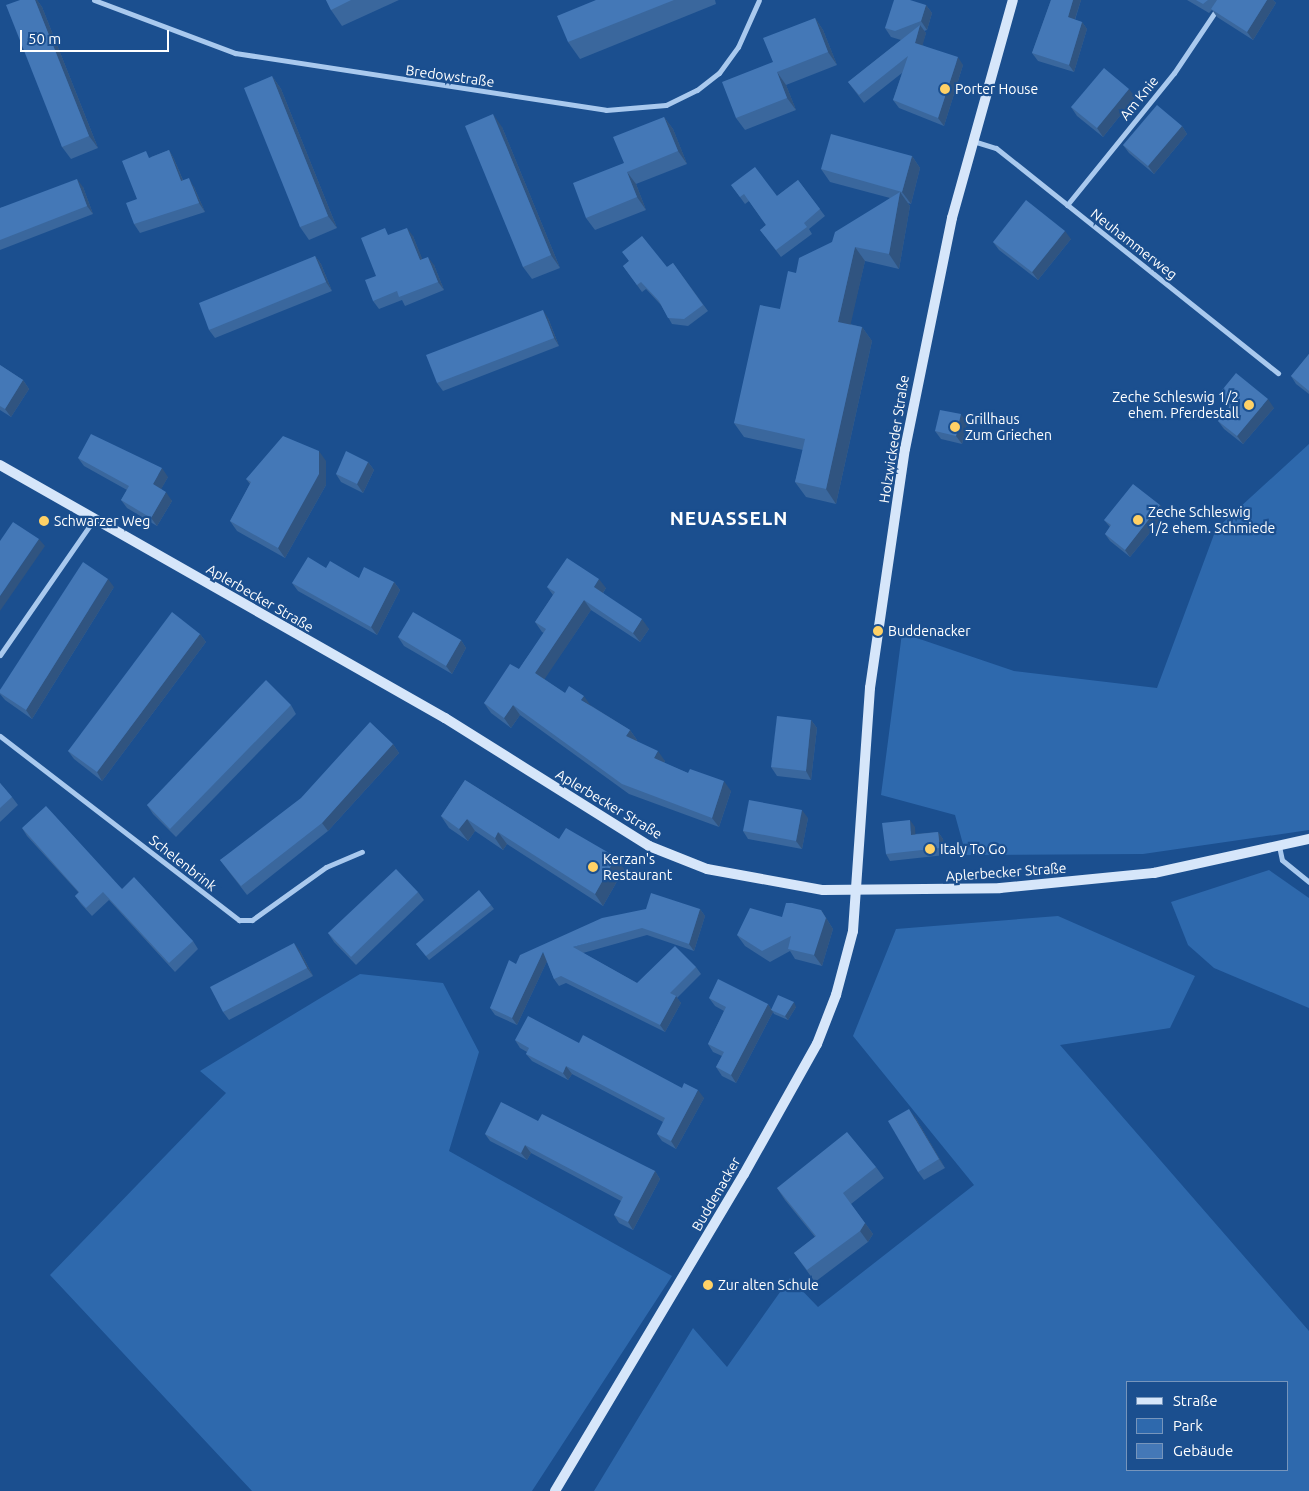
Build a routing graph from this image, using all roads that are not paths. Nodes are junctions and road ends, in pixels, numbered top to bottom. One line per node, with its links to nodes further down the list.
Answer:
1 (94, 0): 2 (street, Bredowstraße)
2 (759, 0)
3 (1013, 0): 5 (main road, Holzwickeder Straße)
4 (1223, 0): 6 (street, Am Knie)
5 (972, 141): 6 (street, Neuhammerweg); 16 (main road, Holzwickeder Straße)
6 (1067, 205): 7 (street, Neuhammerweg)
7 (1278, 372)
8 (0, 465): 9 (main road, Aplerbecker Straße)
9 (94, 519): 10 (street); 16 (main road, Aplerbecker Straße)
10 (0, 655)
11 (0, 736): 14 (street, Schelenbrink)
12 (1309, 839): 13 (main road, Aplerbecker Straße)
13 (1279, 845): 15 (street); 16 (main road, Aplerbecker Straße)
14 (362, 852)
15 (1309, 882)
16 (856, 892): 17 (main road, Buddenacker)
17 (555, 1491)

